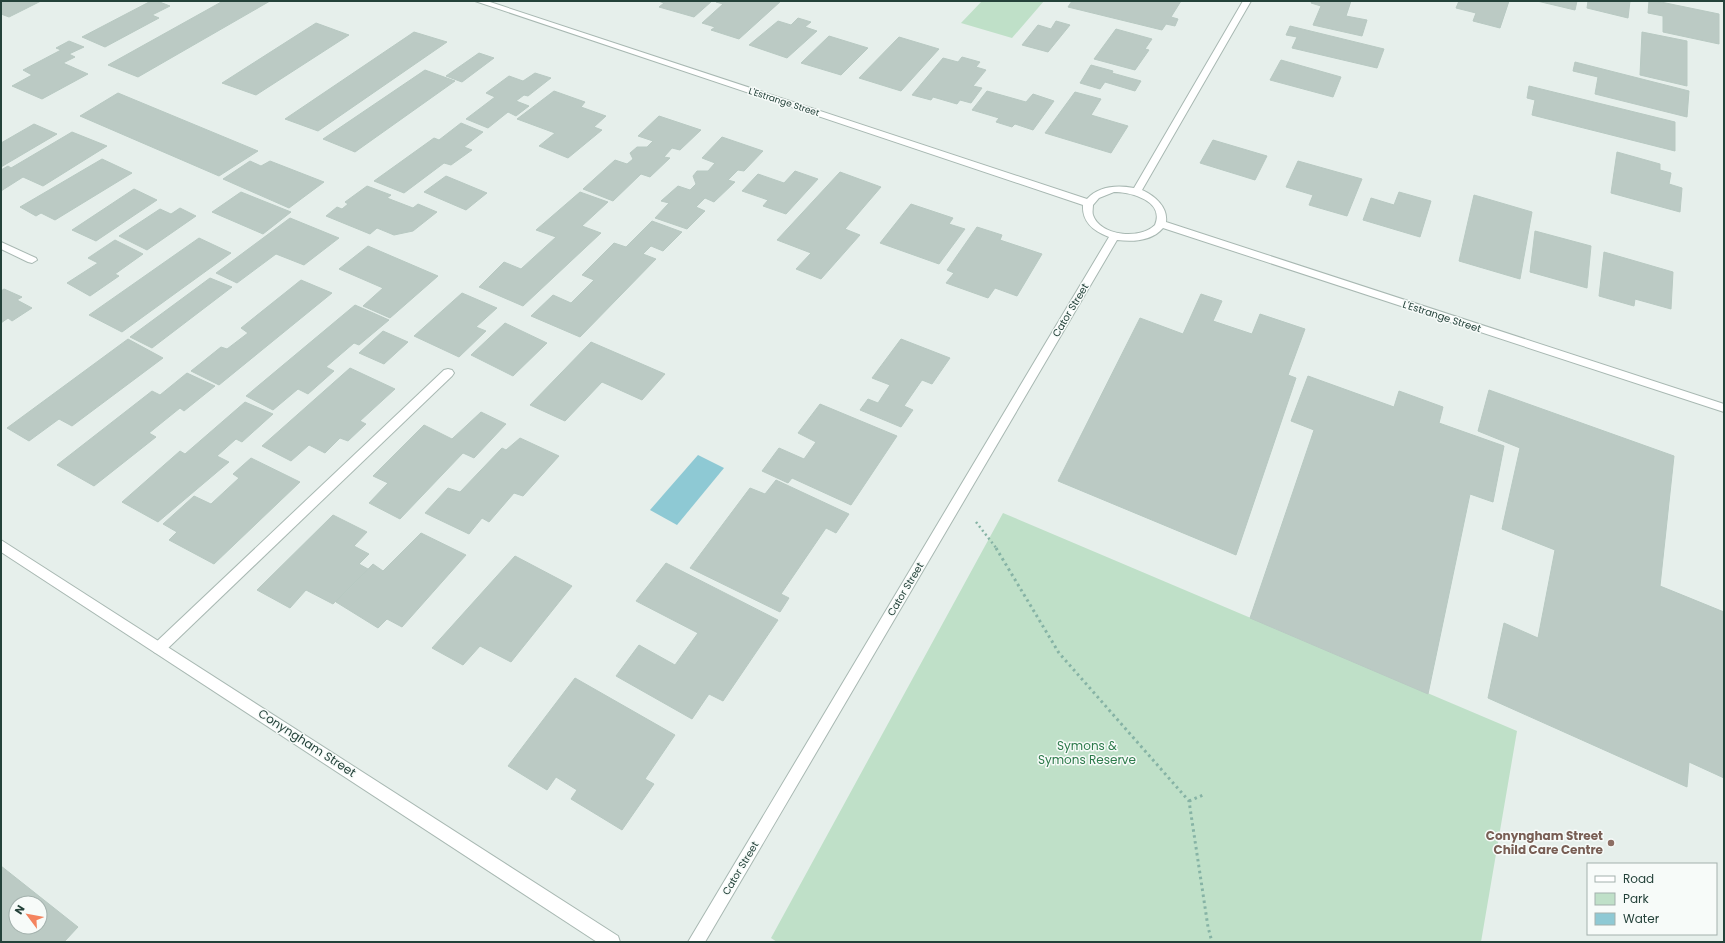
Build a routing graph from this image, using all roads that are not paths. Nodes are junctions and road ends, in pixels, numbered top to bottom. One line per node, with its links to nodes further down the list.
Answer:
1 (479, 1): 4 (street, L'Estrange Street)
2 (1247, 1): 3 (street)
3 (1136, 192): 4 (street); 5 (street)
4 (1088, 203): 6 (street)
5 (1161, 224): 6 (street); 10 (street, L'Estrange Street)
6 (1114, 236): 14 (street, Cator Street)
7 (1, 245): 8 (street)
8 (32, 260)
9 (448, 373): 12 (street)
10 (1724, 408)
11 (1, 545): 12 (street, Conyngham Street)
12 (159, 648): 13 (street, Conyngham Street)
13 (612, 942)
14 (696, 942)

